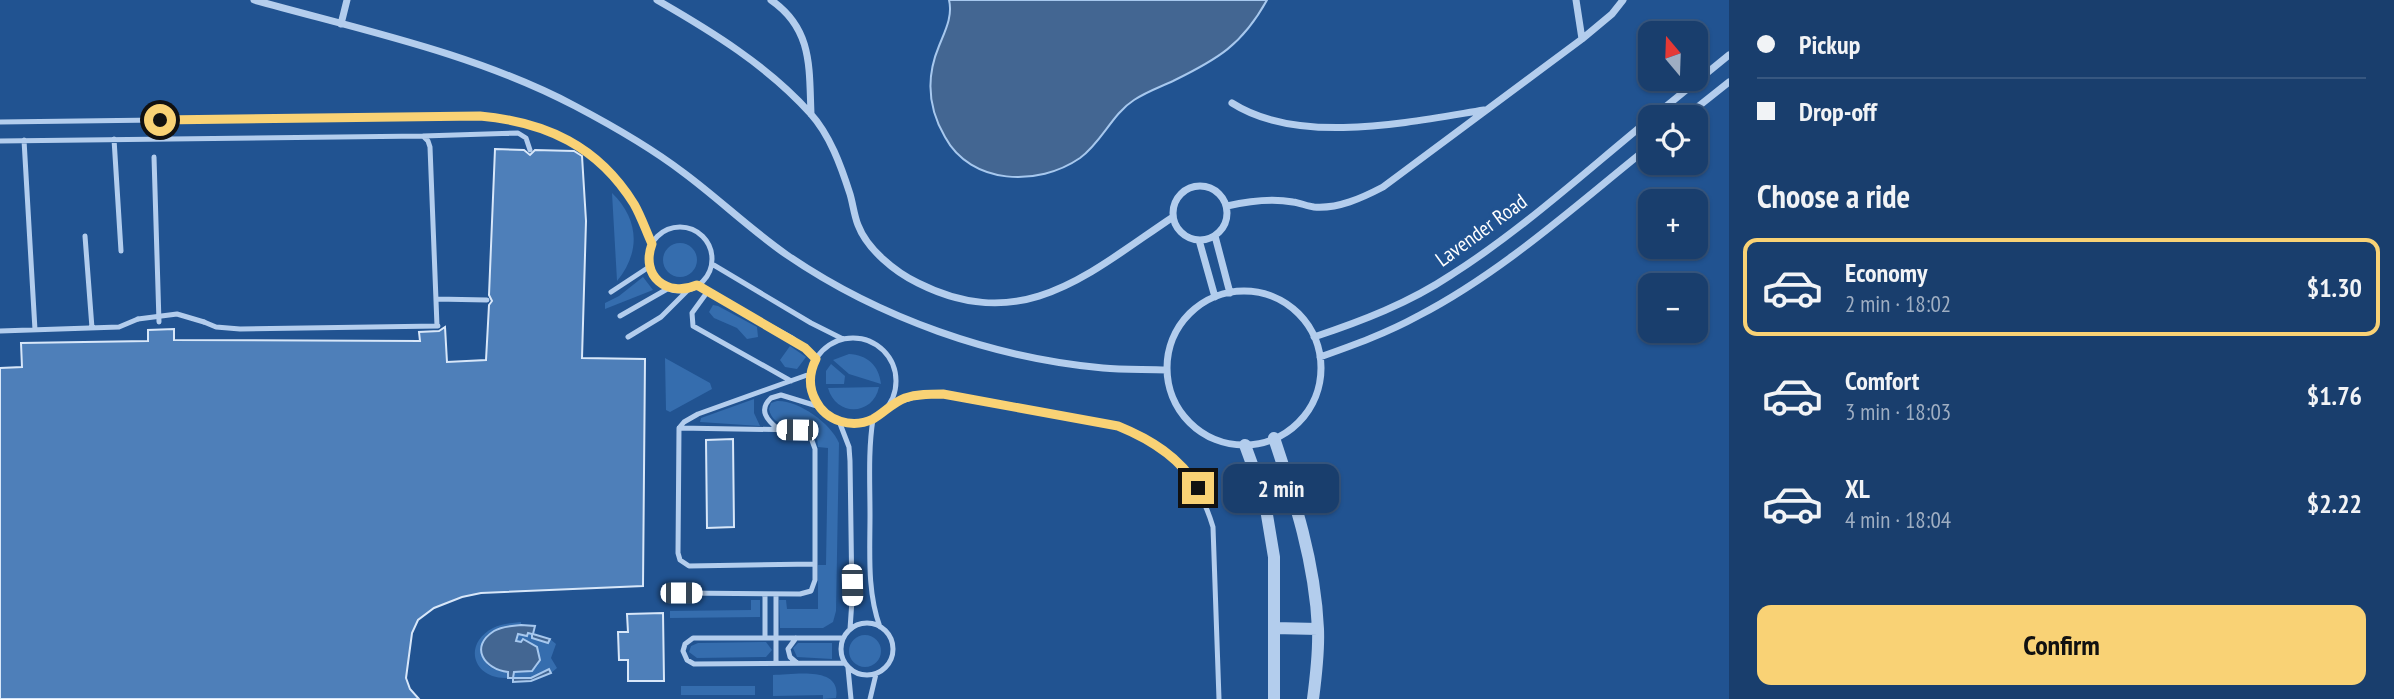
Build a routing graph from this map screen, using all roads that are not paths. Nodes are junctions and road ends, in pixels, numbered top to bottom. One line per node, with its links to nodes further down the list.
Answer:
1 (254, 0): 7 (street)
2 (347, 0): 7 (street)
3 (657, 0): 15 (street)
4 (771, 0): 15 (street)
5 (1576, 0): 8 (street)
6 (1622, 0): 8 (street)
7 (341, 24): 53 (street)
8 (1582, 39): 14 (street)
9 (1729, 55): 12 (street, Lavender Road)
10 (1729, 82): 13 (street)
11 (1232, 103): 14 (street)
12 (1667, 105)
13 (1700, 105)
14 (1485, 110): 25 (street)
15 (811, 114): 26 (street)
16 (0, 122): 30 (lane)
17 (1638, 129): 49 (street, Lavender Road)
18 (423, 136): 19 (lane); 22 (lane); 41 (lane)
19 (114, 139): 21 (lane); 31 (lane)
20 (0, 141): 21 (lane)
21 (24, 141): 46 (lane)
22 (530, 150)
23 (1638, 156): 51 (street, Lavender Road)
24 (154, 157): 44 (lane)
25 (1227, 205): 26 (street); 28 (street)
26 (1173, 217): 29 (street)
27 (85, 236): 45 (lane)
28 (1215, 236): 29 (street); 39 (street)
29 (1199, 240): 40 (street)
30 (652, 244): 32 (lane); 33 (lane)
31 (121, 251)
32 (712, 264): 34 (lane); 50 (lane)
33 (649, 267): 35 (lane); 38 (lane)
34 (697, 285): 36 (lane); 37 (lane)
35 (669, 288): 36 (lane); 43 (lane)
36 (688, 289): 48 (lane)
37 (708, 291): 52 (lane); 55 (lane)
38 (611, 292)
39 (1230, 293): 40 (street); 49 (street)
40 (1215, 297): 53 (street)
41 (436, 299): 42 (lane); 45 (lane, bridge)
42 (487, 300)
43 (620, 316)
44 (159, 322)
45 (92, 328): 46 (lane)
46 (35, 330): 47 (lane)
47 (0, 331)
48 (628, 337)
49 (1314, 337): 51 (street)
50 (843, 339): 52 (lane); 57 (lane)
51 (1320, 357): 62 (street)
52 (816, 359): 54 (lane)
53 (1167, 370): 63 (street)
54 (810, 374): 55 (lane); 56 (lane)
55 (791, 381): 60 (lane)
56 (818, 406): 59 (lane); 61 (lane)
57 (887, 407): 58 (lane); 82 (lane)
58 (873, 418): 59 (lane); 68 (lane)
59 (839, 421): 70 (lane)
60 (679, 428): 61 (lane); 64 (lane)
61 (778, 429): 64 (lane)
62 (1274, 438): 63 (street); 71 (street)
63 (1245, 445): 69 (street)
64 (815, 564): 67 (lane)
65 (681, 593): 66 (lane)
66 (765, 594): 67 (lane); 72 (lane)
67 (776, 594): 73 (lane)
68 (880, 627): 70 (lane); 79 (lane)
69 (1274, 628): 71 (street); 83 (street)
70 (850, 629): 75 (lane)
71 (1318, 629): 84 (street)
72 (765, 638): 73 (lane); 76 (lane)
73 (776, 638): 74 (lane); 76 (lane)
74 (796, 638): 75 (lane); 77 (lane)
75 (843, 638): 78 (lane)
76 (776, 663): 77 (lane)
77 (797, 663): 78 (lane)
78 (846, 665): 79 (lane); 80 (lane)
79 (876, 674): 81 (lane)
80 (851, 699)
81 (870, 699)
82 (1219, 699)
83 (1274, 699)
84 (1313, 699)

